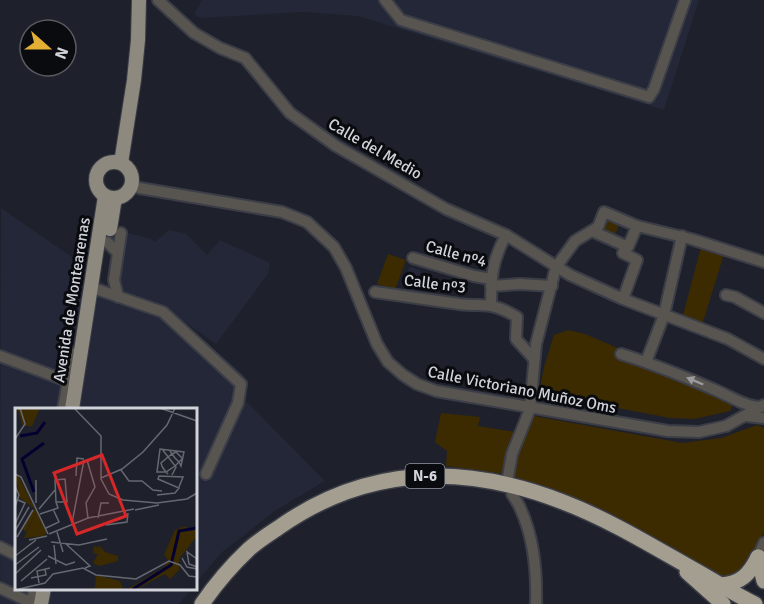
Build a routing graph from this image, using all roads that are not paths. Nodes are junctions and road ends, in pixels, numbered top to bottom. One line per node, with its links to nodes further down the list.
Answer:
1 (130, 0): 6 (main road)
2 (139, 0): 6 (main road)
3 (158, 0): 12 (street, Calle del Medio)
4 (385, 0): 5 (street)
5 (685, 0)
6 (116, 162): 7 (main road); 8 (main road)
7 (131, 185): 8 (main road); 43 (street, Calle Victoriano Muñoz Oms)
8 (110, 197): 14 (main road, Avenida de Montearenas); 41 (main road, Avenida de Montearenas)
9 (638, 226): 10 (street); 13 (street); 15 (street)
10 (591, 231): 15 (street); 19 (street)
11 (121, 233): 16 (street)
12 (506, 235): 19 (street, Calle del Medio); 22 (street)
13 (682, 236): 18 (street); 31 (street)
14 (107, 242): 16 (street); 24 (main road, Avenida de Montearenas)
15 (626, 246): 28 (street)
16 (118, 253): 21 (street)
17 (413, 258): 22 (street, Calle nº4)
18 (764, 262)
19 (556, 267): 20 (street, Calle del Medio); 23 (street)
20 (570, 275): 23 (street); 28 (street, Calle del Medio)
21 (114, 280): 24 (street); 27 (street)
22 (491, 282): 23 (street, Calle nº4); 29 (street)
23 (552, 285): 35 (street)
24 (102, 291): 27 (street); 42 (main road, Avenida de Montearenas)
25 (375, 292): 29 (street, Calle nº3)
26 (726, 295): 30 (street)
27 (118, 297): 45 (street)
28 (623, 298): 31 (street, Calle del Medio)
29 (491, 305): 35 (street)
30 (764, 313)
31 (664, 315): 36 (street, Calle del Medio); 37 (street)
32 (73, 353): 38 (street)
33 (621, 354): 37 (street)
34 (0, 356): 38 (street)
35 (534, 359): 43 (street)
36 (764, 359)
37 (646, 362): 39 (street, one-way to 37)
38 (67, 381): 40 (street)
39 (742, 402): 44 (street); 44 (street)
40 (63, 408)
41 (72, 408)
42 (80, 408)
43 (530, 409): 44 (street, Calle Victoriano Muñoz Oms); 46 (street)
44 (755, 413)
45 (206, 474)
46 (508, 477)
47 (512, 494): 63 (street)
48 (0, 547): 50 (street)
49 (761, 550): 52 (highway); 53 (highway)
50 (15, 554)
51 (674, 559): 54 (highway, N-6); 62 (highway, N-6); 64 (highway)
52 (751, 572): 54 (highway); 59 (highway)
53 (764, 583): 59 (highway)
54 (721, 585): 59 (highway, N-6)
55 (0, 588): 60 (street)
56 (34, 589): 60 (street)
57 (43, 589): 60 (main road)
58 (52, 589): 61 (main road)
59 (752, 602)
60 (35, 604)
61 (49, 604)
62 (202, 604)
63 (536, 604)
64 (723, 604)

